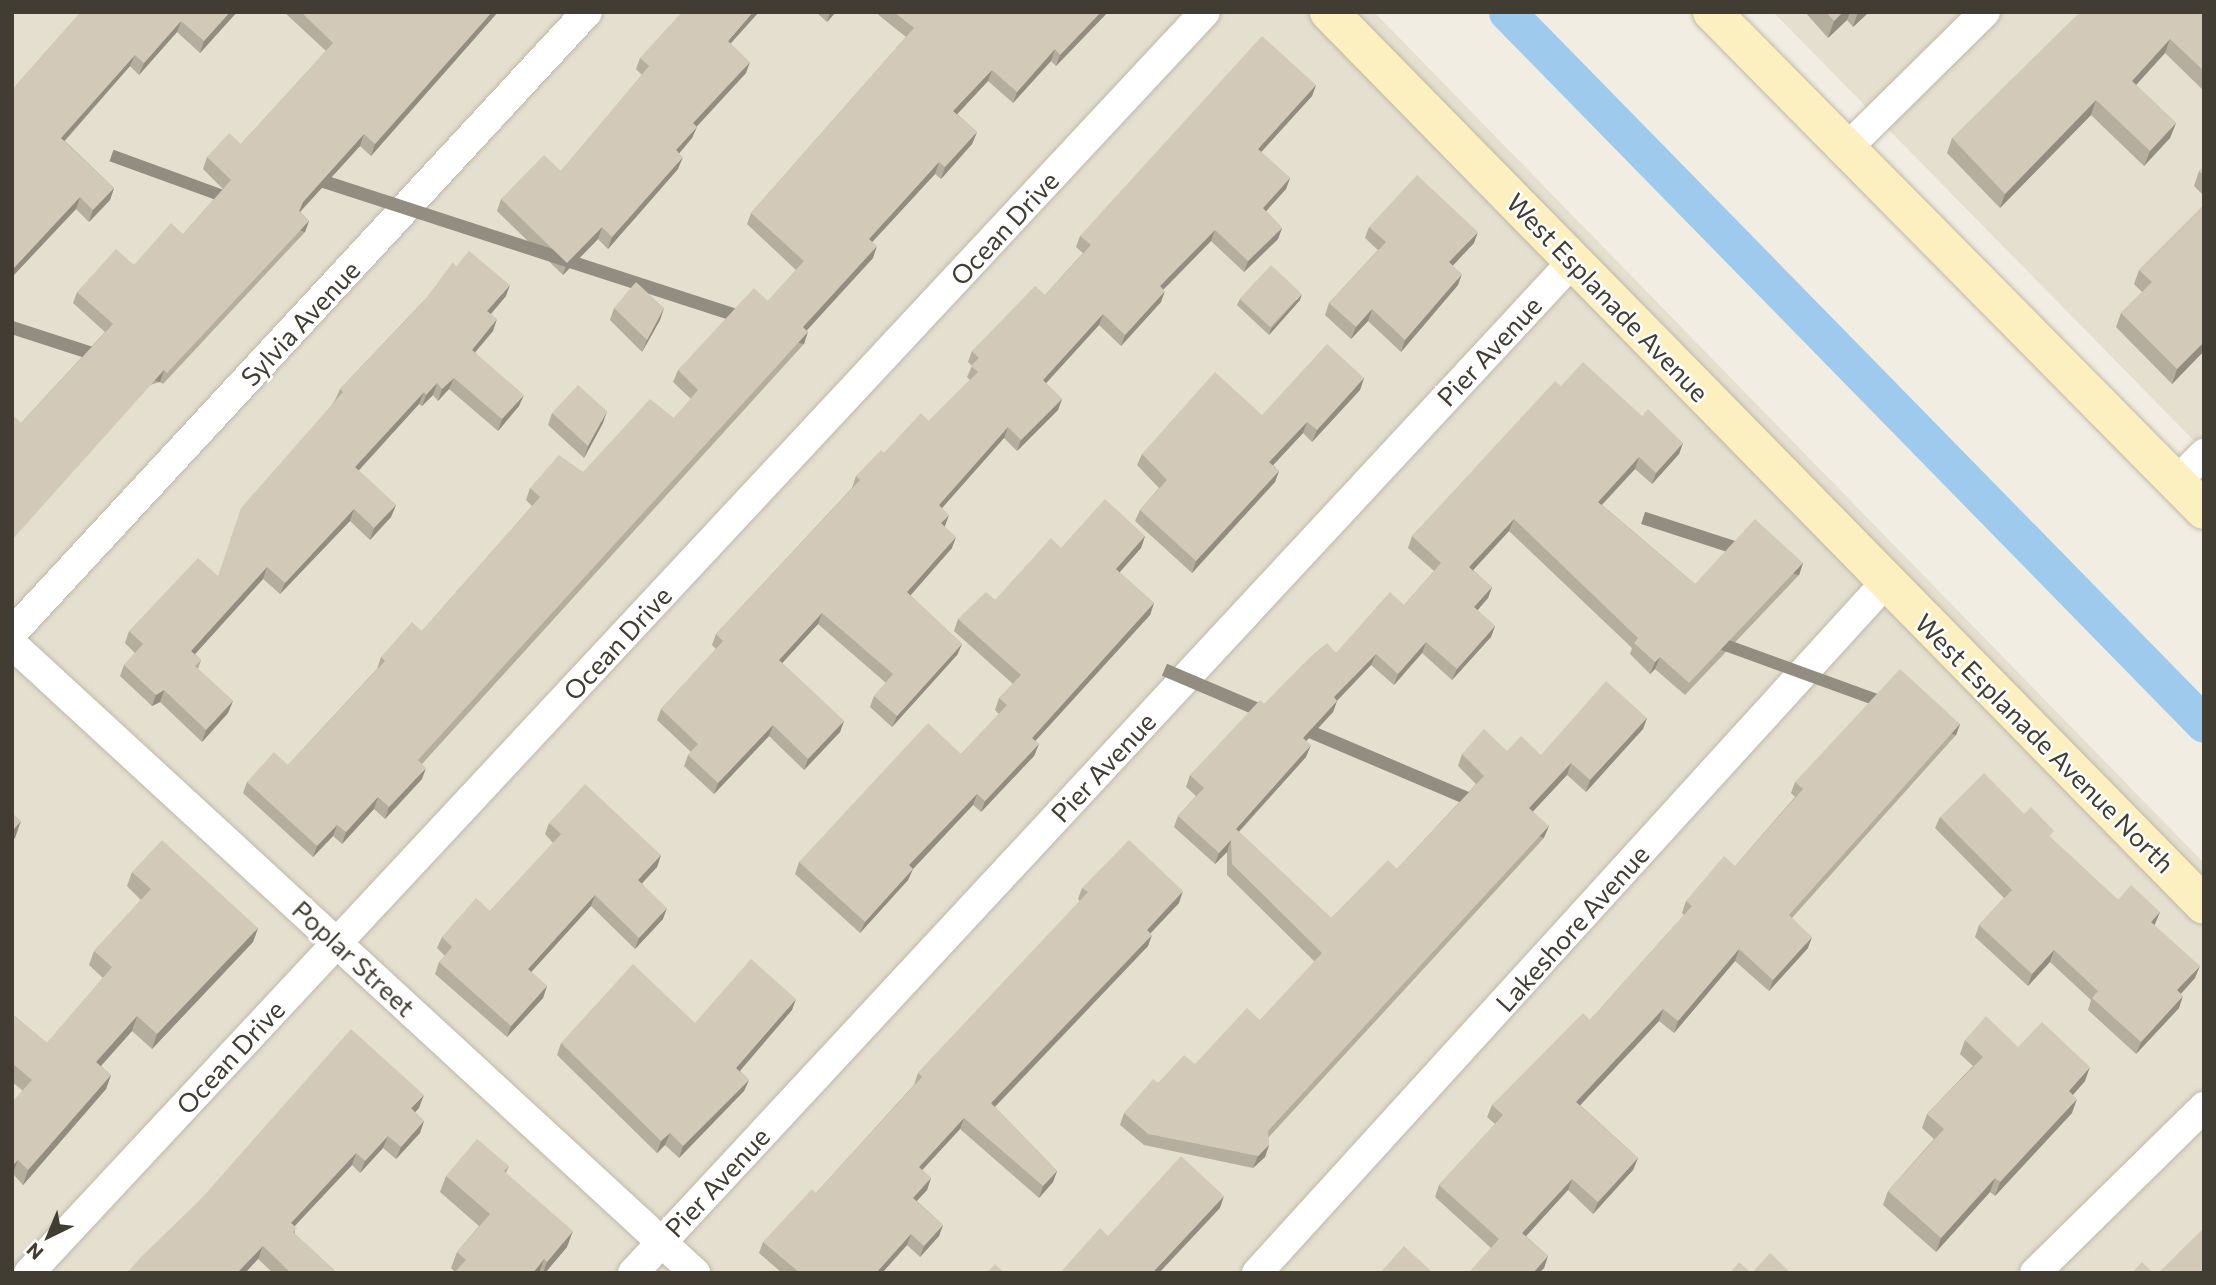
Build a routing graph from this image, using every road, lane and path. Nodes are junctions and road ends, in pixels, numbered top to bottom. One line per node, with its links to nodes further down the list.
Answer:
1 (587, 12): 12 (street, Sylvia Avenue)
2 (1205, 12): 15 (street, Ocean Drive)
3 (1329, 12): 7 (main road, West Esplanade Avenue)
4 (1712, 12): 6 (main road)
5 (1985, 12): 6 (street)
6 (1847, 148): 9 (main road)
7 (1573, 261): 11 (main road, West Esplanade Avenue); 17 (street, Pier Avenue)
8 (2204, 454): 9 (street)
9 (2176, 482): 10 (main road)
10 (2204, 510)
11 (1886, 582): 14 (main road, West Esplanade Avenue North); 21 (street, Lakeshore Avenue)
12 (12, 633)
13 (12, 644): 15 (street, Poplar Street)
14 (2204, 905)
15 (337, 943): 17 (street, Poplar Street); 18 (street, Ocean Drive)
16 (2204, 1107): 22 (street)
17 (662, 1242): 19 (street, Pier Avenue); 20 (street, Poplar Street)
18 (29, 1273)
19 (634, 1273)
20 (695, 1273)
21 (1257, 1273)
22 (2035, 1273)

